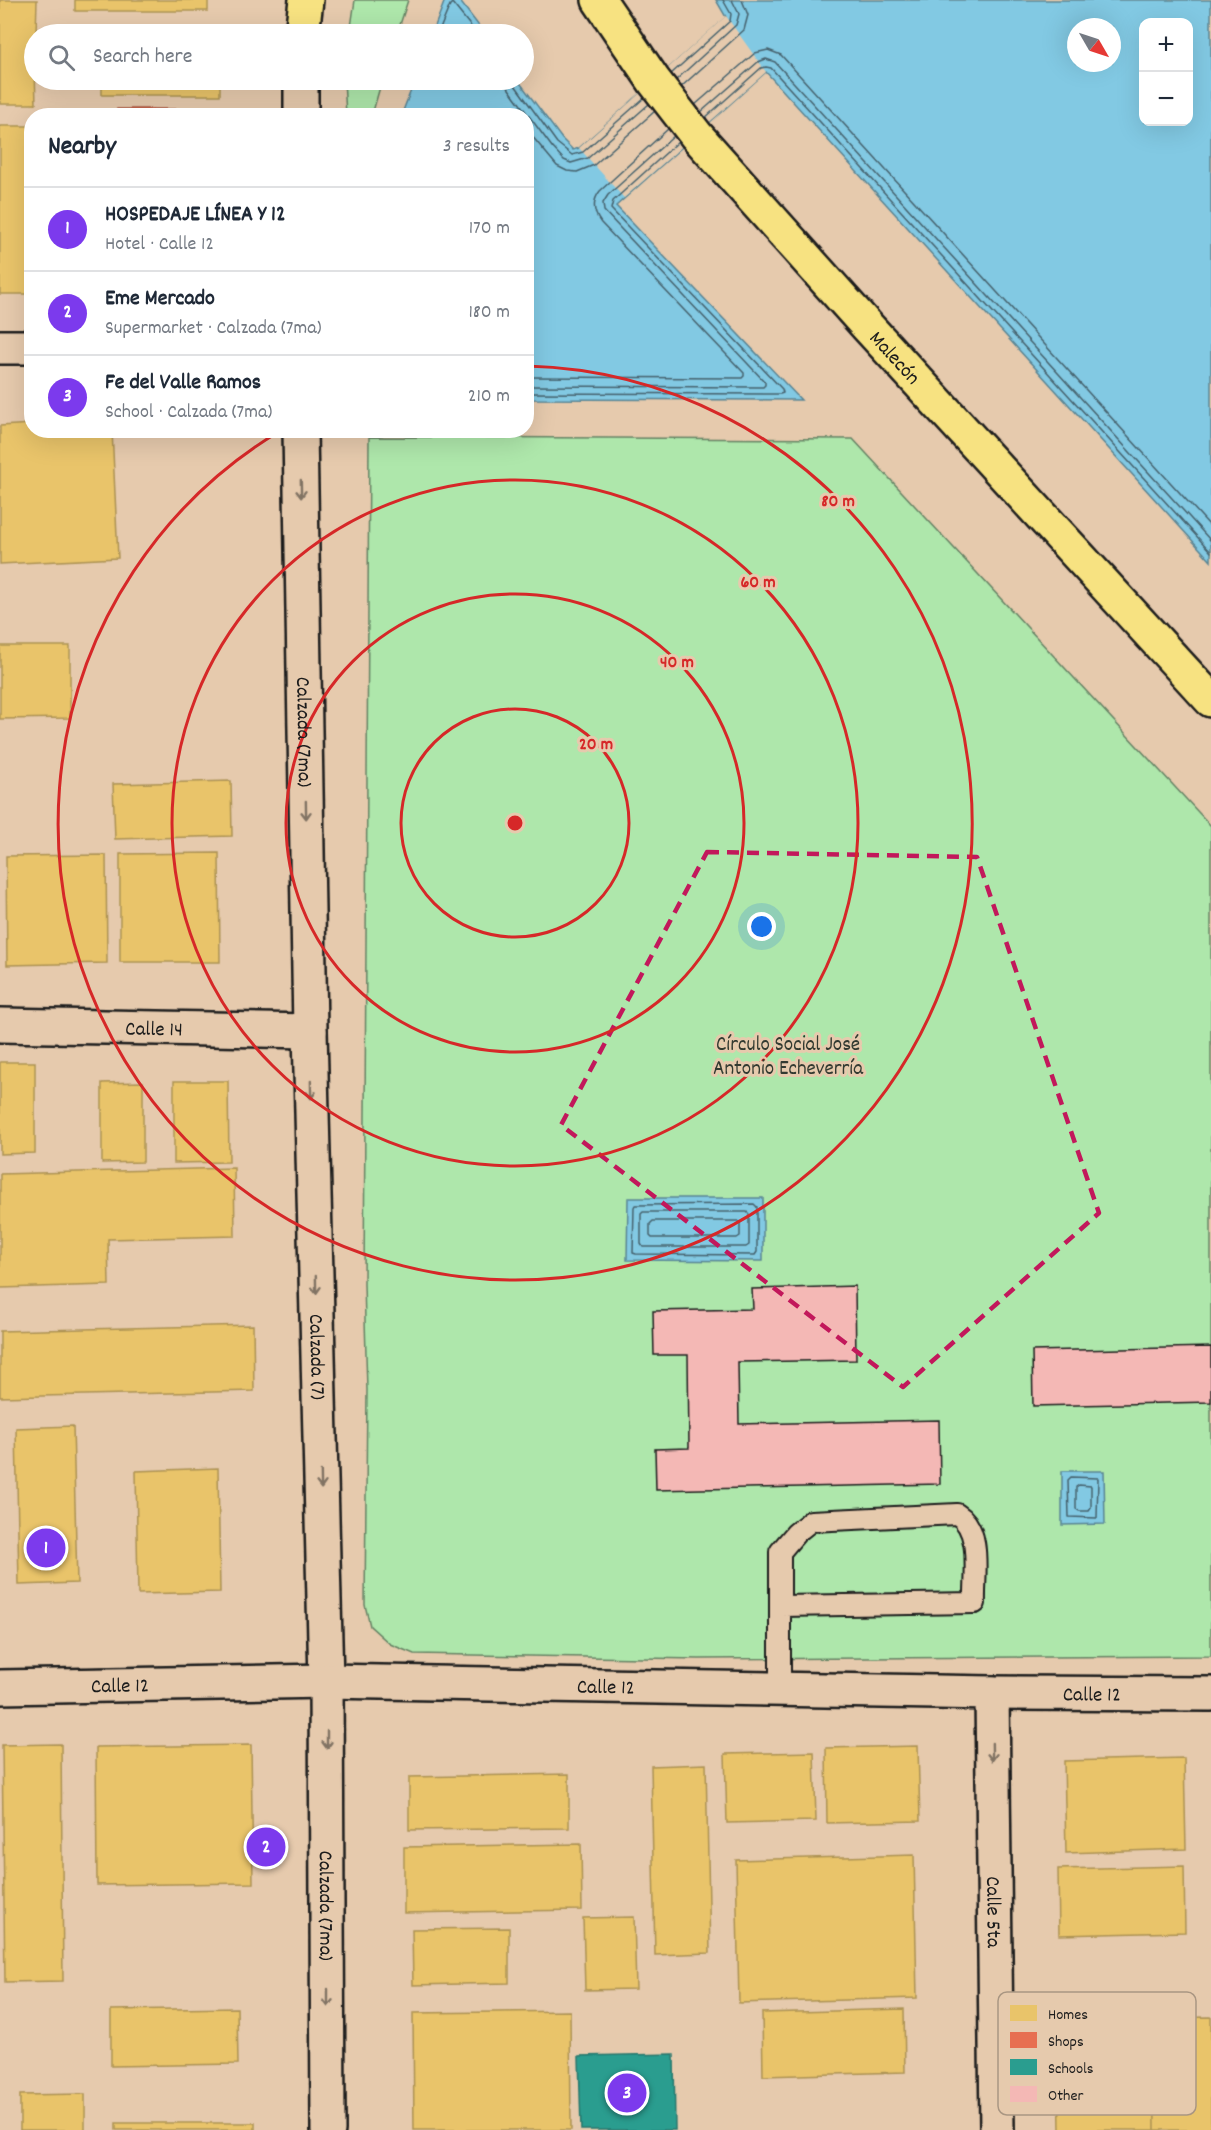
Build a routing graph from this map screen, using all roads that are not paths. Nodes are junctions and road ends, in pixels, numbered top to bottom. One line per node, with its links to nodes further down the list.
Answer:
1 (300, 0): 5 (main road)
2 (306, 0): 6 (highway)
3 (599, 0): 7 (highway, Malecón)
4 (613, 0): 7 (highway)
5 (301, 24)
6 (303, 24)
7 (631, 48): 13 (highway, Malecón)
8 (301, 90): 9 (main road)
9 (301, 108)
10 (0, 347): 11 (main road)
11 (24, 347)
12 (300, 438): 15 (main road, Calzada (7ma), one-way to 15)
13 (1211, 699)
14 (0, 1025): 15 (main road, Calle 14)
15 (310, 1031): 17 (main road, Calzada (7), one-way to 17)
16 (781, 1606): 16 (lane); 19 (lane)
17 (326, 1681): 18 (main road, Calle 12); 19 (main road, Calle 12); 22 (main road, Calzada (7ma), one-way to 22)
18 (0, 1687)
19 (780, 1690): 20 (main road, Calle 12)
20 (992, 1694): 21 (main road, Calle 12); 23 (main road, Calle 5ta, one-way to 23)
21 (1211, 1694)
22 (328, 2130)
23 (997, 2130)

